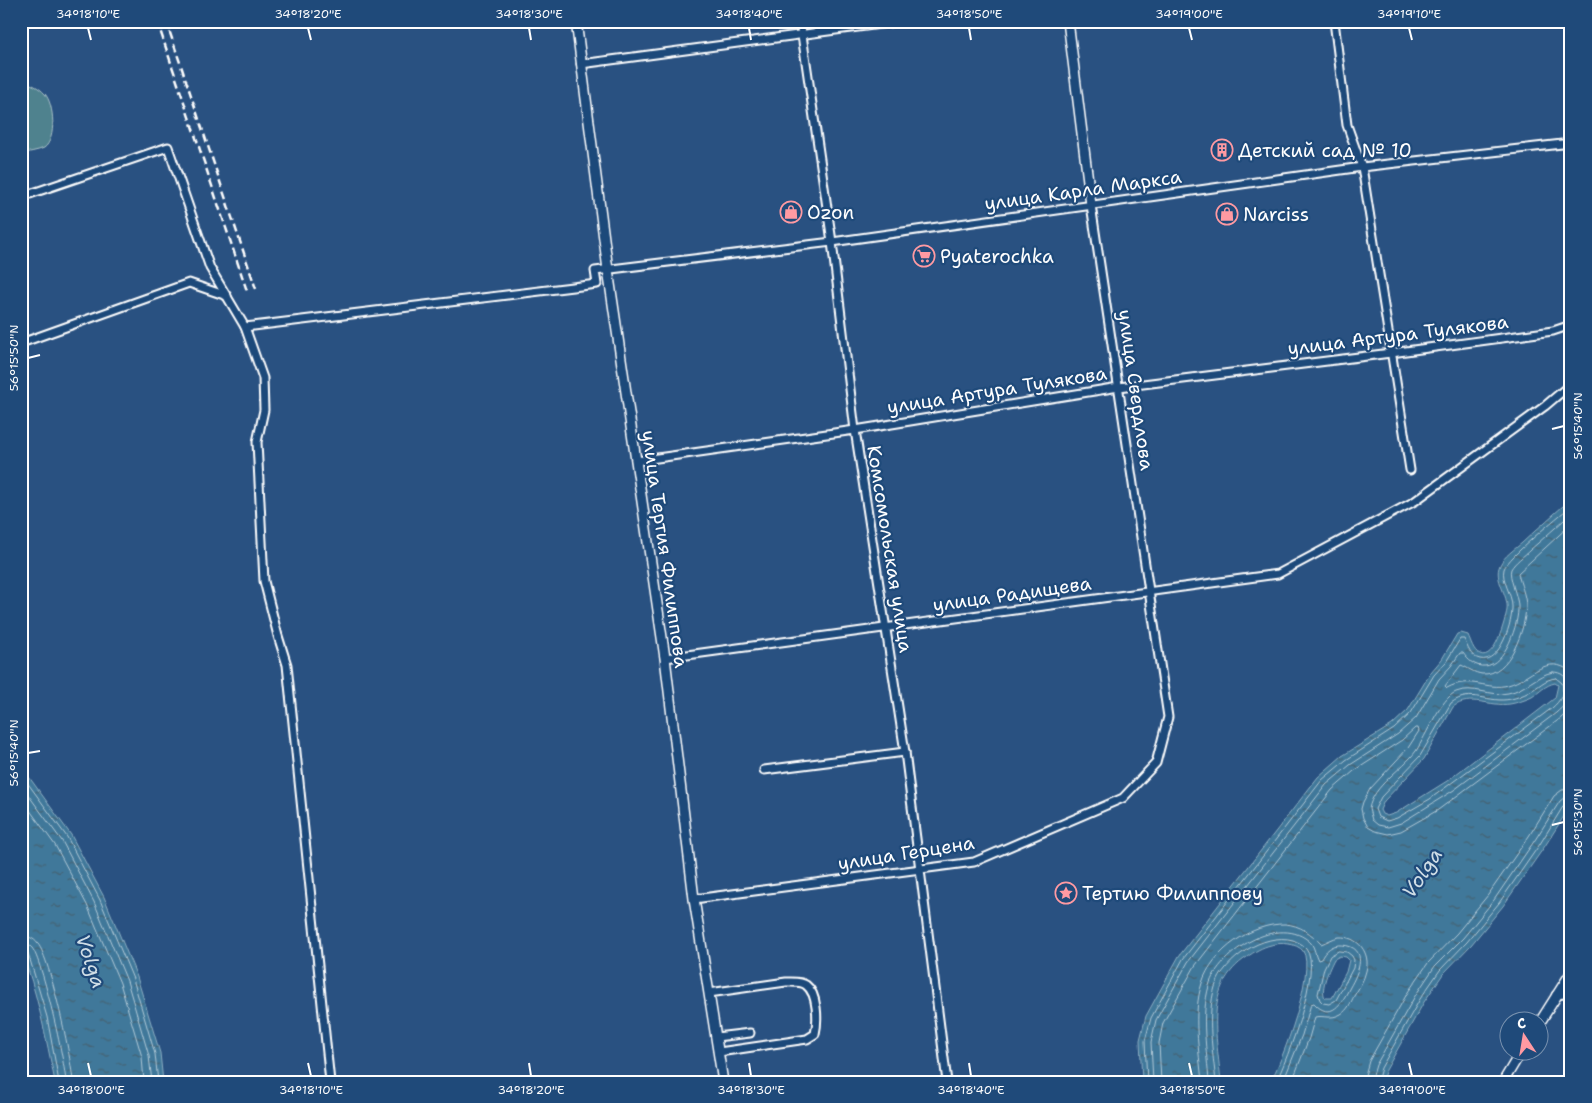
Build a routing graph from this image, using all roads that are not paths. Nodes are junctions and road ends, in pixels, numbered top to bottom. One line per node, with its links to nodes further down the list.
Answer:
1 (576, 21): 7 (street, улица Тертия Филиппова)
2 (800, 21): 6 (street, Комсомольская улица)
3 (903, 21): 6 (street)
4 (1068, 21): 11 (street, улица Свердлова)
5 (1334, 21): 9 (street)
6 (802, 34): 7 (street); 12 (street, Комсомольская улица)
7 (582, 64): 13 (street, улица Тертия Филиппова)
8 (1571, 143): 9 (street, улица Карла Маркса)
9 (1362, 167): 11 (street, улица Карла Маркса); 18 (street)
10 (21, 197): 14 (street)
11 (1091, 205): 12 (street, улица Карла Маркса); 20 (street, улица Свердлова)
12 (832, 242): 13 (street, улица Карла Маркса); 21 (street, Комсомольская улица)
13 (604, 270): 16 (street); 22 (street, улица Тертия Филиппова)
14 (227, 296): 16 (street); 17 (street)
15 (1571, 325): 18 (street, улица Артура Тулякова)
16 (245, 327): 41 (street)
17 (21, 343)
18 (1391, 353): 20 (street, улица Артура Тулякова); 23 (street)
19 (1571, 384): 24 (street, улица Радищева)
20 (1119, 386): 21 (street, улица Артура Тулякова); 24 (street, улица Свердлова)
21 (855, 430): 22 (street, улица Артура Тулякова); 25 (street, Комсомольская улица)
22 (636, 460): 26 (street, улица Тертия Филиппова)
23 (1410, 470)
24 (1149, 591): 25 (street, улица Радищева); 28 (street, улица Свердлова)
25 (886, 628): 26 (street, улица Радищева); 27 (street, Комсомольская улица)
26 (665, 658): 31 (street, улица Тертия Филиппова)
27 (904, 752): 29 (street); 30 (street, Комсомольская улица)
28 (1156, 763): 30 (street, улица Герцена)
29 (764, 770)
30 (920, 868): 31 (street, улица Герцена); 43 (street, Комсомольская улица)
31 (694, 899): 33 (street, улица Тертия Филиппова)
32 (1571, 973): 35 (street)
33 (709, 992): 38 (street, улица Тертия Филиппова); 39 (street)
34 (1571, 993): 35 (street)
35 (1556, 995): 36 (street)
36 (1547, 1010)
37 (750, 1033): 38 (street)
38 (716, 1037): 39 (street, улица Тертия Филиппова)
39 (719, 1052): 42 (street, улица Тертия Филиппова)
40 (1516, 1060): 44 (street)
41 (330, 1082)
42 (723, 1082)
43 (947, 1082)
44 (1503, 1082)

